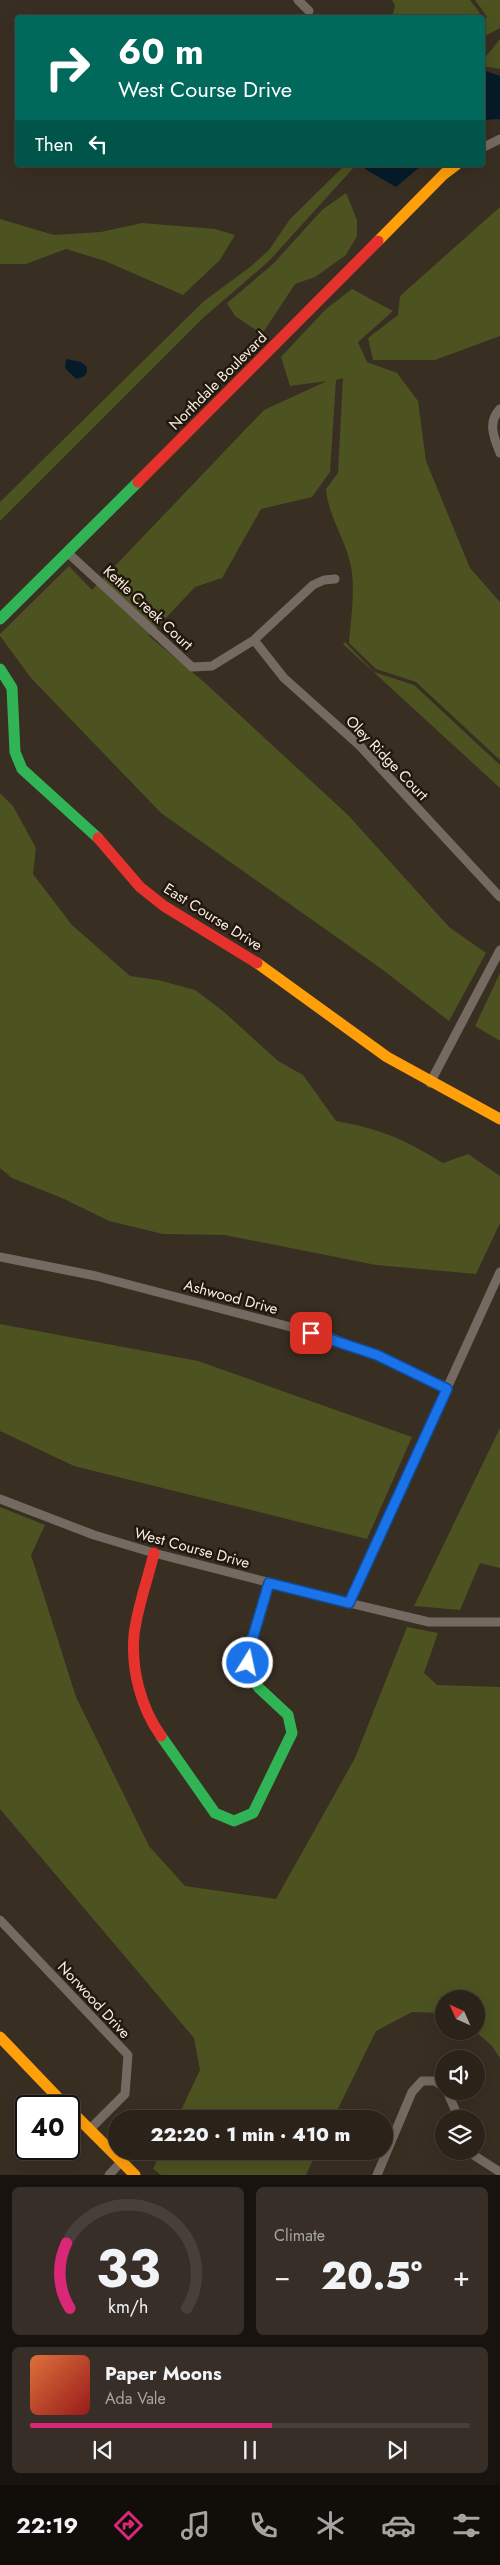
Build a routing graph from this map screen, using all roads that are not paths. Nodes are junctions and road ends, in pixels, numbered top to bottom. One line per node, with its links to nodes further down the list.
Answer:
1 (298, 0): 2 (street)
2 (309, 11)
3 (500, 139): 4 (street)
4 (485, 146)
5 (453, 167): 8 (street, Northdale Boulevard)
6 (500, 409): 7 (street)
7 (500, 453)
8 (68, 553): 10 (street, Northdale Boulevard); 11 (street, Kettle Creek Court)
9 (335, 579): 11 (street, Kettle Creek Court)
10 (0, 619)
11 (254, 640): 13 (street, Oley Ridge Court)
12 (0, 669): 15 (street, East Course Drive)
13 (500, 898)
14 (500, 950): 15 (street)
15 (430, 1083): 16 (street, East Course Drive)
16 (500, 1119)
17 (0, 1258): 19 (street, Ashwood Drive)
18 (500, 1272): 19 (street)
19 (447, 1389): 23 (street)
20 (0, 1499): 21 (street, West Course Drive)
21 (154, 1553): 22 (street, West Course Drive); 22 (street)
22 (269, 1583): 23 (street, West Course Drive)
23 (349, 1603): 24 (street, West Course Drive)
24 (500, 1622)
25 (0, 1920): 30 (street, Norwood Drive)
26 (0, 2037): 28 (street)
27 (435, 2081): 36 (street)
28 (55, 2095)
29 (80, 2121): 30 (street)
30 (89, 2130): 32 (street)
31 (481, 2160): 33 (street)
32 (121, 2162): 34 (street); 35 (street)
33 (500, 2172)
34 (109, 2175)
35 (135, 2175)
36 (377, 2175)

